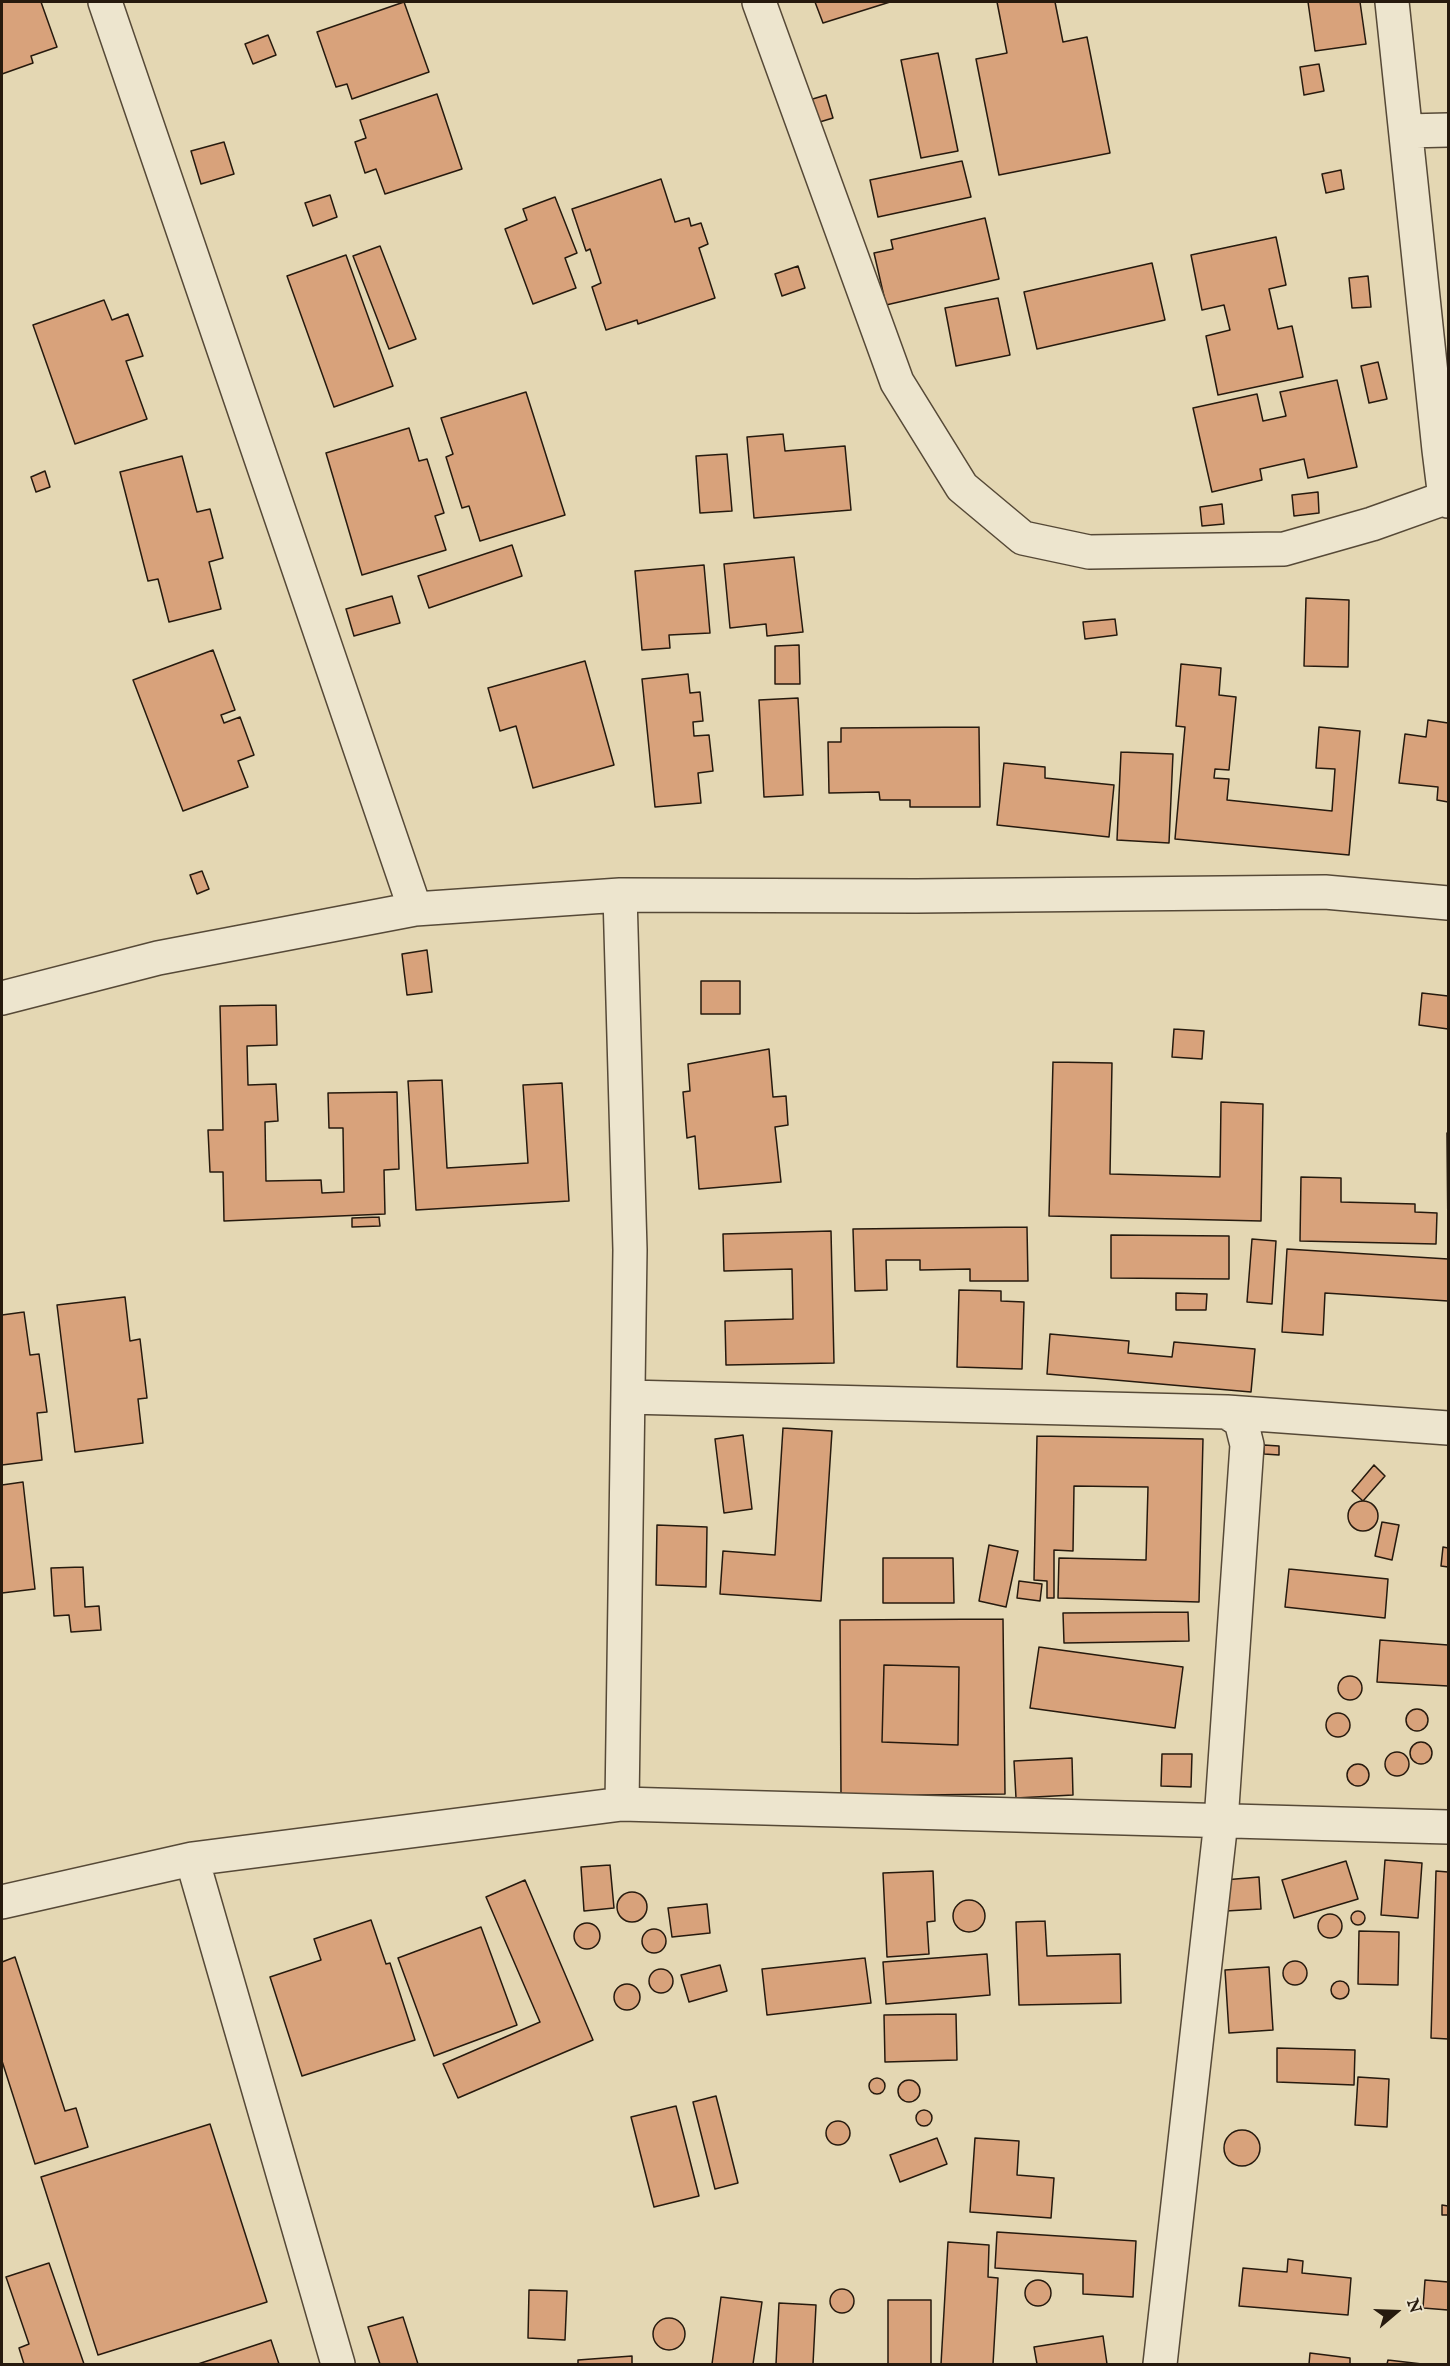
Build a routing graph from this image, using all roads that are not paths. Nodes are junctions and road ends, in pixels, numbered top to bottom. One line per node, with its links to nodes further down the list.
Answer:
1 (105, 2): 9 (street)
2 (759, 2): 6 (street)
3 (1392, 2): 5 (street)
4 (1449, 130): 5 (street)
5 (1406, 131): 6 (street)
6 (1447, 500)
7 (620, 894): 8 (street); 9 (street); 11 (street)
8 (1449, 903)
9 (415, 909): 10 (street)
10 (2, 998)
11 (628, 1397): 12 (street); 14 (street)
12 (1227, 1412): 13 (street); 15 (street)
13 (1449, 1428)
14 (622, 1804): 15 (street); 17 (street)
15 (1221, 1821): 16 (street); 20 (street)
16 (1449, 1827)
17 (192, 1859): 18 (street); 19 (street)
18 (2, 1902)
19 (338, 2364)
20 (1160, 2364)

